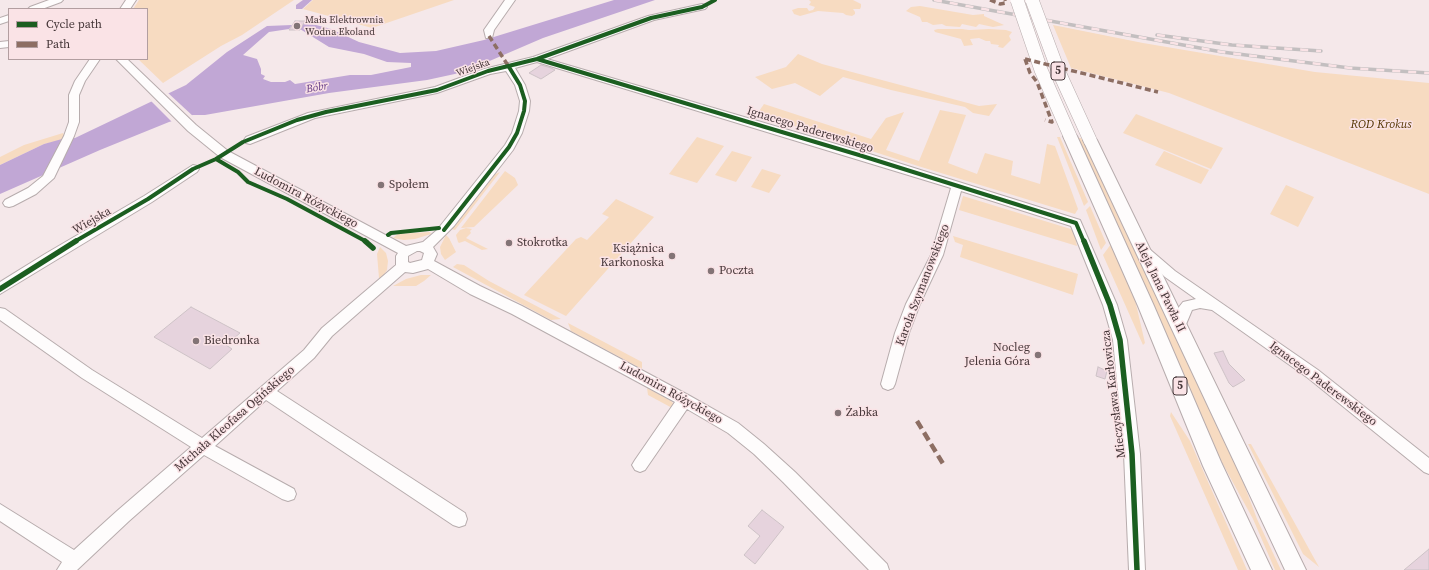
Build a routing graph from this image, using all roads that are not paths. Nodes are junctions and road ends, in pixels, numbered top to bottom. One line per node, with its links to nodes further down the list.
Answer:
1 (58, 0): 6 (street)
2 (510, 0): 7 (street)
3 (1017, 0): 37 (main road, Aleja Jana Pawła II / 5, bridge)
4 (1032, 0): 18 (main road, Aleja Jana Pawła II / 5, bridge)
5 (702, 7): 8 (street, Wiejska)
6 (36, 8)
7 (489, 36)
8 (537, 59): 11 (street, Wiejska); 14 (street, Ignacego Paderewskiego)
9 (94, 60): 15 (street)
10 (122, 60): 19 (street, Ludomira Różyckiego)
11 (509, 67): 12 (street, Wiejska); 17 (street)
12 (250, 140)
13 (192, 169): 21 (street, Wiejska)
14 (957, 186): 16 (street, Ignacego Paderewskiego); 25 (street, Karola Szymanowskiego)
15 (9, 203)
16 (1076, 223): 36 (street, Mieczysława Karłowicza)
17 (425, 247): 19 (street); 20 (street)
18 (1141, 248): 22 (street, Ignacego Paderewskiego); 24 (main road, Aleja Jana Pawła II / 5)
19 (405, 258): 20 (street); 26 (street, Michała Kleofasa Ogińskiego)
20 (427, 263): 27 (street, Ludomira Różyckiego)
21 (0, 289)
22 (1214, 305): 24 (street); 30 (street, Ignacego Paderewskiego)
23 (0, 313): 28 (street)
24 (1179, 325): 38 (main road, Aleja Jana Pawła II / 5)
25 (888, 384)
26 (266, 392): 28 (street, Michała Kleofasa Ogińskiego); 33 (street)
27 (685, 400): 29 (street); 35 (street, Ludomira Różyckiego)
28 (204, 447): 31 (street); 34 (street, Michała Kleofasa Ogińskiego)
29 (640, 465)
30 (1429, 467)
31 (288, 494)
32 (0, 512): 34 (street)
33 (459, 519)
34 (70, 565)
35 (881, 570)
36 (1137, 570)
37 (1262, 570)
38 (1296, 570)

